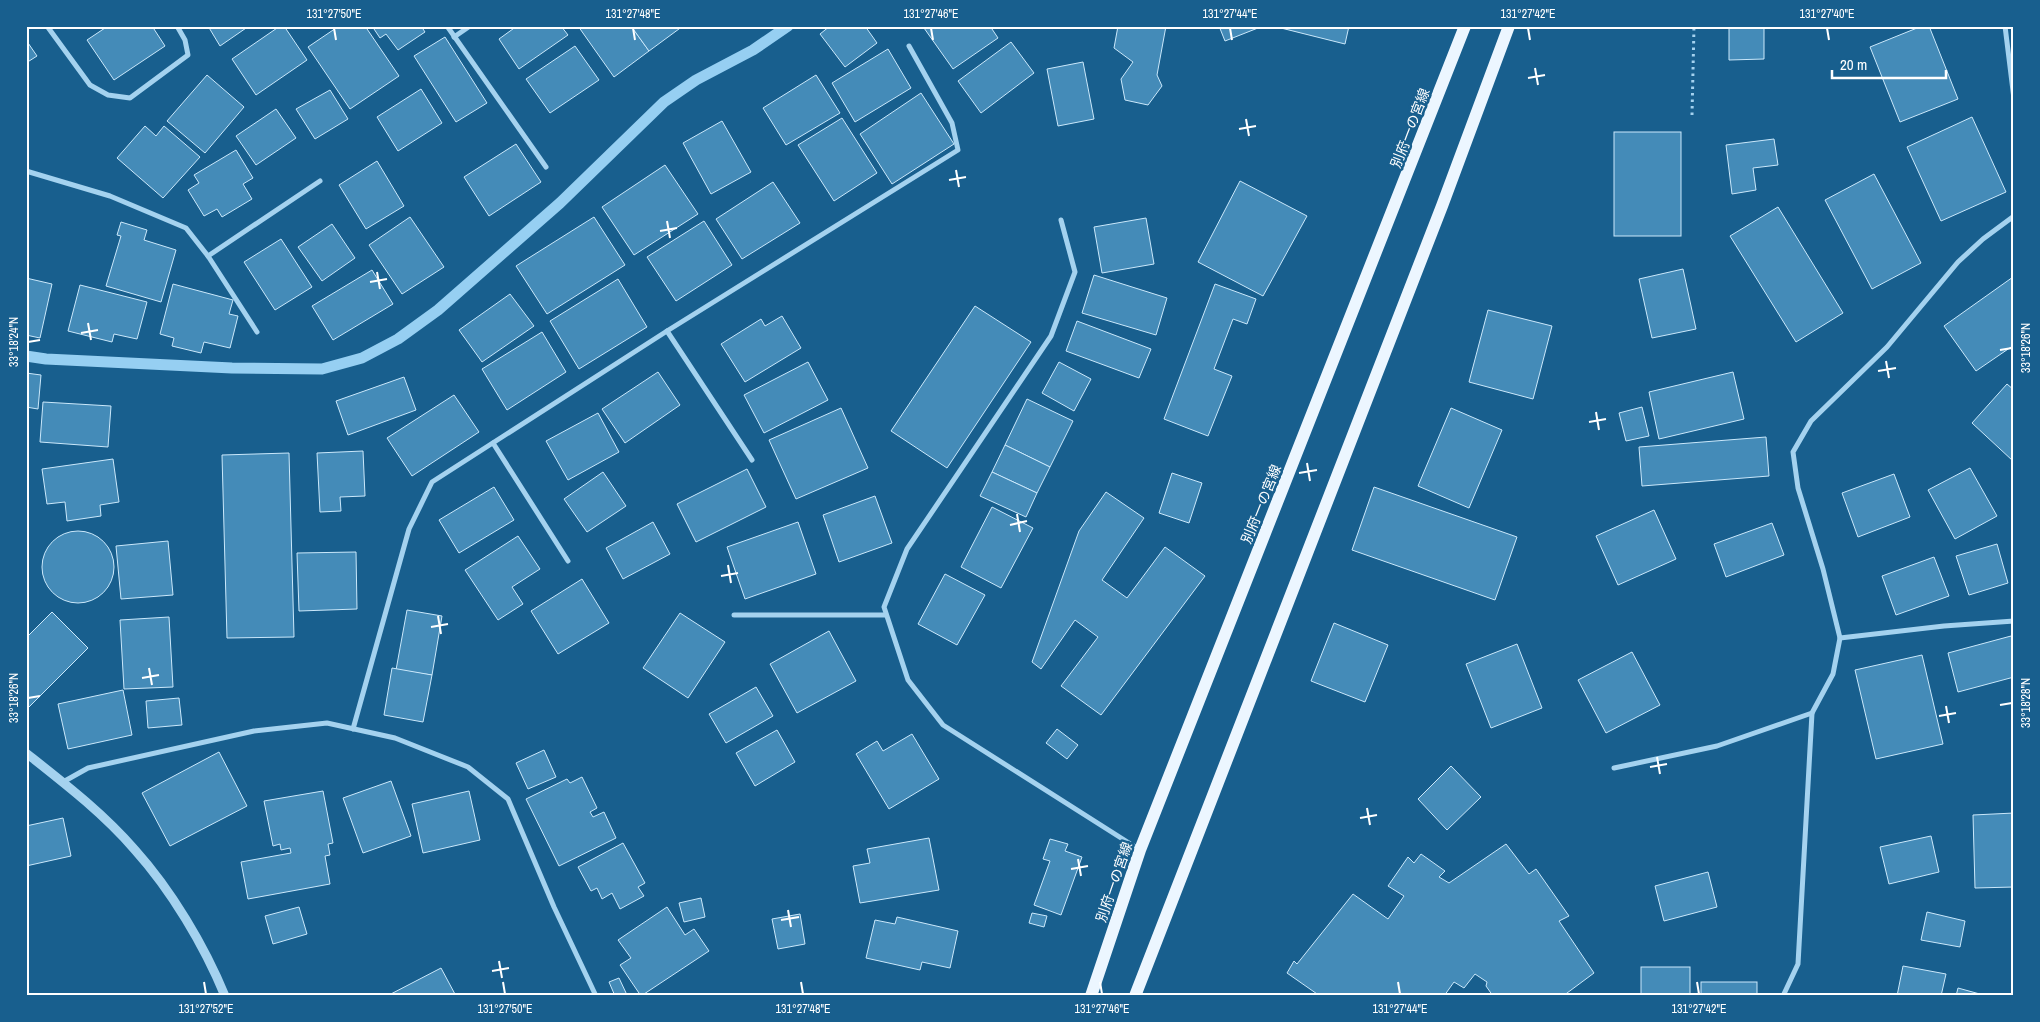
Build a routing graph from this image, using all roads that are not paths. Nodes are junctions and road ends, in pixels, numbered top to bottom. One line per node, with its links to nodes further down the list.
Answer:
1 (47, 26): 2 (street)
2 (177, 26)
3 (447, 26): 8 (street)
4 (470, 26): 8 (street)
5 (1465, 26): 31 (main road, 別府一の宮線)
6 (1509, 26): 35 (main road)
7 (2005, 26): 10 (street)
8 (454, 37): 11 (street)
9 (909, 46): 17 (street)
10 (2014, 100)
11 (546, 167)
12 (26, 172): 16 (street)
13 (320, 181): 16 (street)
14 (2014, 216): 25 (street)
15 (1061, 220): 23 (street)
16 (208, 256): 18 (street)
17 (666, 331): 19 (street); 20 (street)
18 (257, 332)
19 (493, 443): 21 (street); 27 (street)
20 (752, 460)
21 (568, 561)
22 (734, 615): 23 (street)
23 (886, 615): 31 (street)
24 (2014, 621): 25 (street)
25 (1840, 638): 26 (street)
26 (1812, 713): 29 (street); 36 (street)
27 (353, 729): 30 (street); 33 (street)
28 (26, 753): 30 (street)
29 (1614, 768)
30 (63, 782): 32 (street)
31 (1140, 850): 34 (main road, 別府一の宮線)
32 (225, 996)
33 (596, 996)
34 (1091, 996)
35 (1135, 996)
36 (1783, 996)

